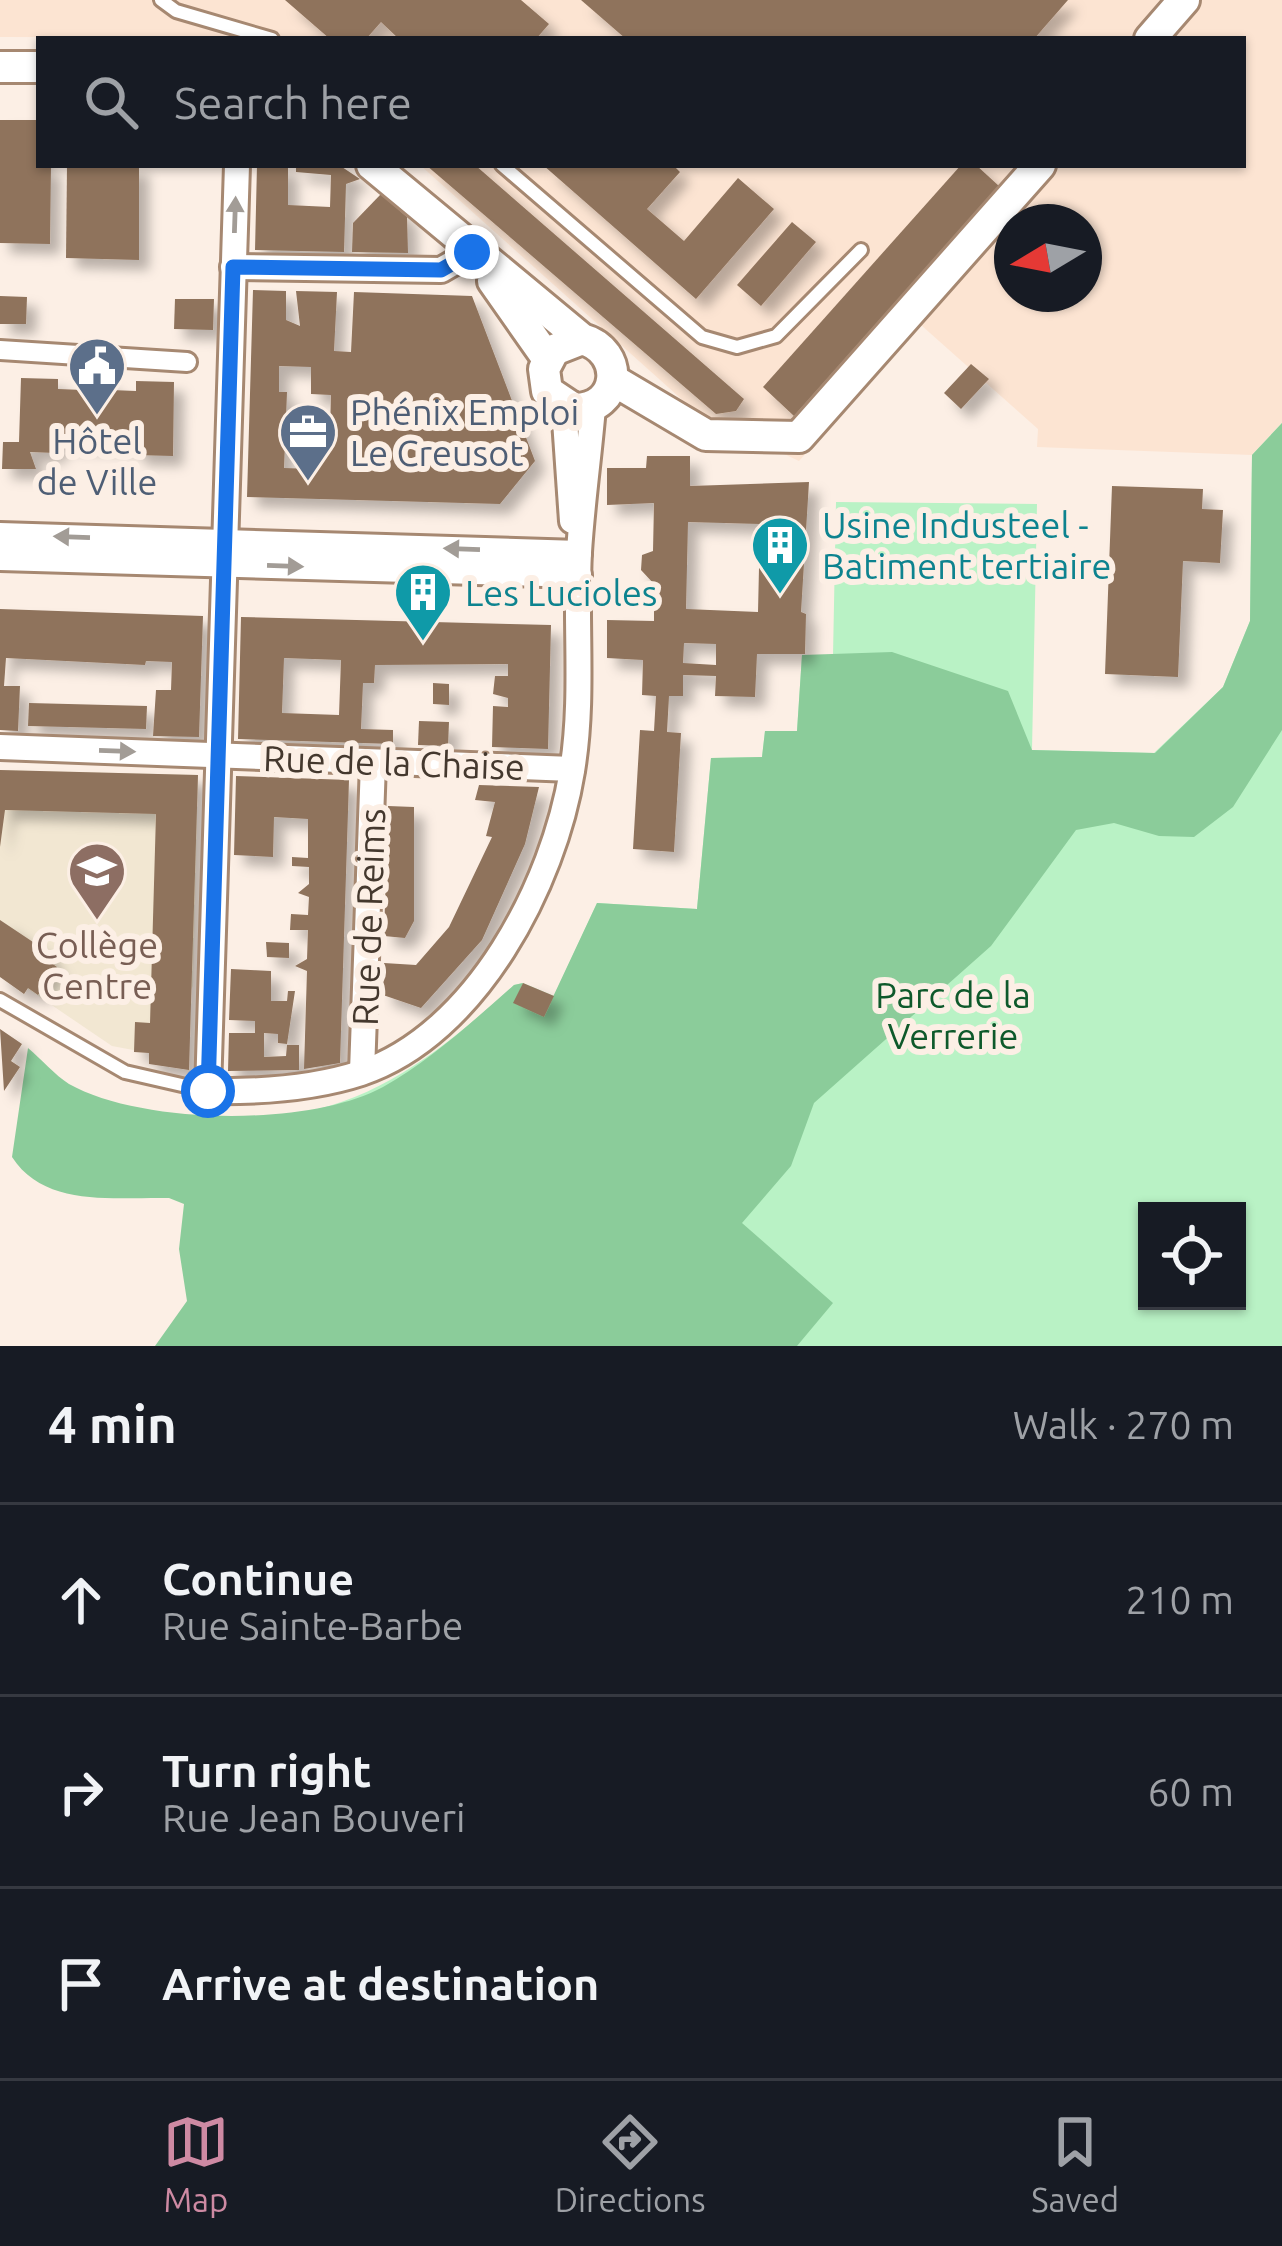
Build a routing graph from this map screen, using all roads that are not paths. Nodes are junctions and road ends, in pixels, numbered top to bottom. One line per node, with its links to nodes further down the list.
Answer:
1 (161, 0): 3 (lane)
2 (1184, 0): 4 (street)
3 (262, 36)
4 (1153, 36)
5 (0, 67): 6 (street)
6 (36, 68)
7 (237, 168): 13 (street, one-way to 7)
8 (376, 168): 12 (street)
9 (506, 168): 11 (lane)
10 (1037, 168): 18 (street)
11 (861, 250)
12 (472, 252): 13 (street); 14 (street); 16 (street)
13 (233, 267): 21 (street)
14 (582, 339): 16 (street); 18 (street)
15 (0, 350): 17 (street)
16 (548, 358): 19 (street)
17 (187, 362)
18 (613, 380): 19 (street)
19 (579, 406): 23 (street)
20 (0, 535): 21 (street, one-way to 20)
21 (223, 553): 22 (street); 23 (street); 25 (street)
22 (0, 558)
23 (579, 564): 27 (street)
24 (0, 747): 25 (street, Rue de la Chaise, one-way to 25)
25 (219, 755): 26 (street, Rue de la Chaise); 30 (street)
26 (374, 763): 27 (street, Rue de la Chaise); 29 (street, Rue de Reims)
27 (572, 769): 29 (street)
28 (0, 1000): 30 (lane)
29 (362, 1072): 30 (street)
30 (208, 1091)

